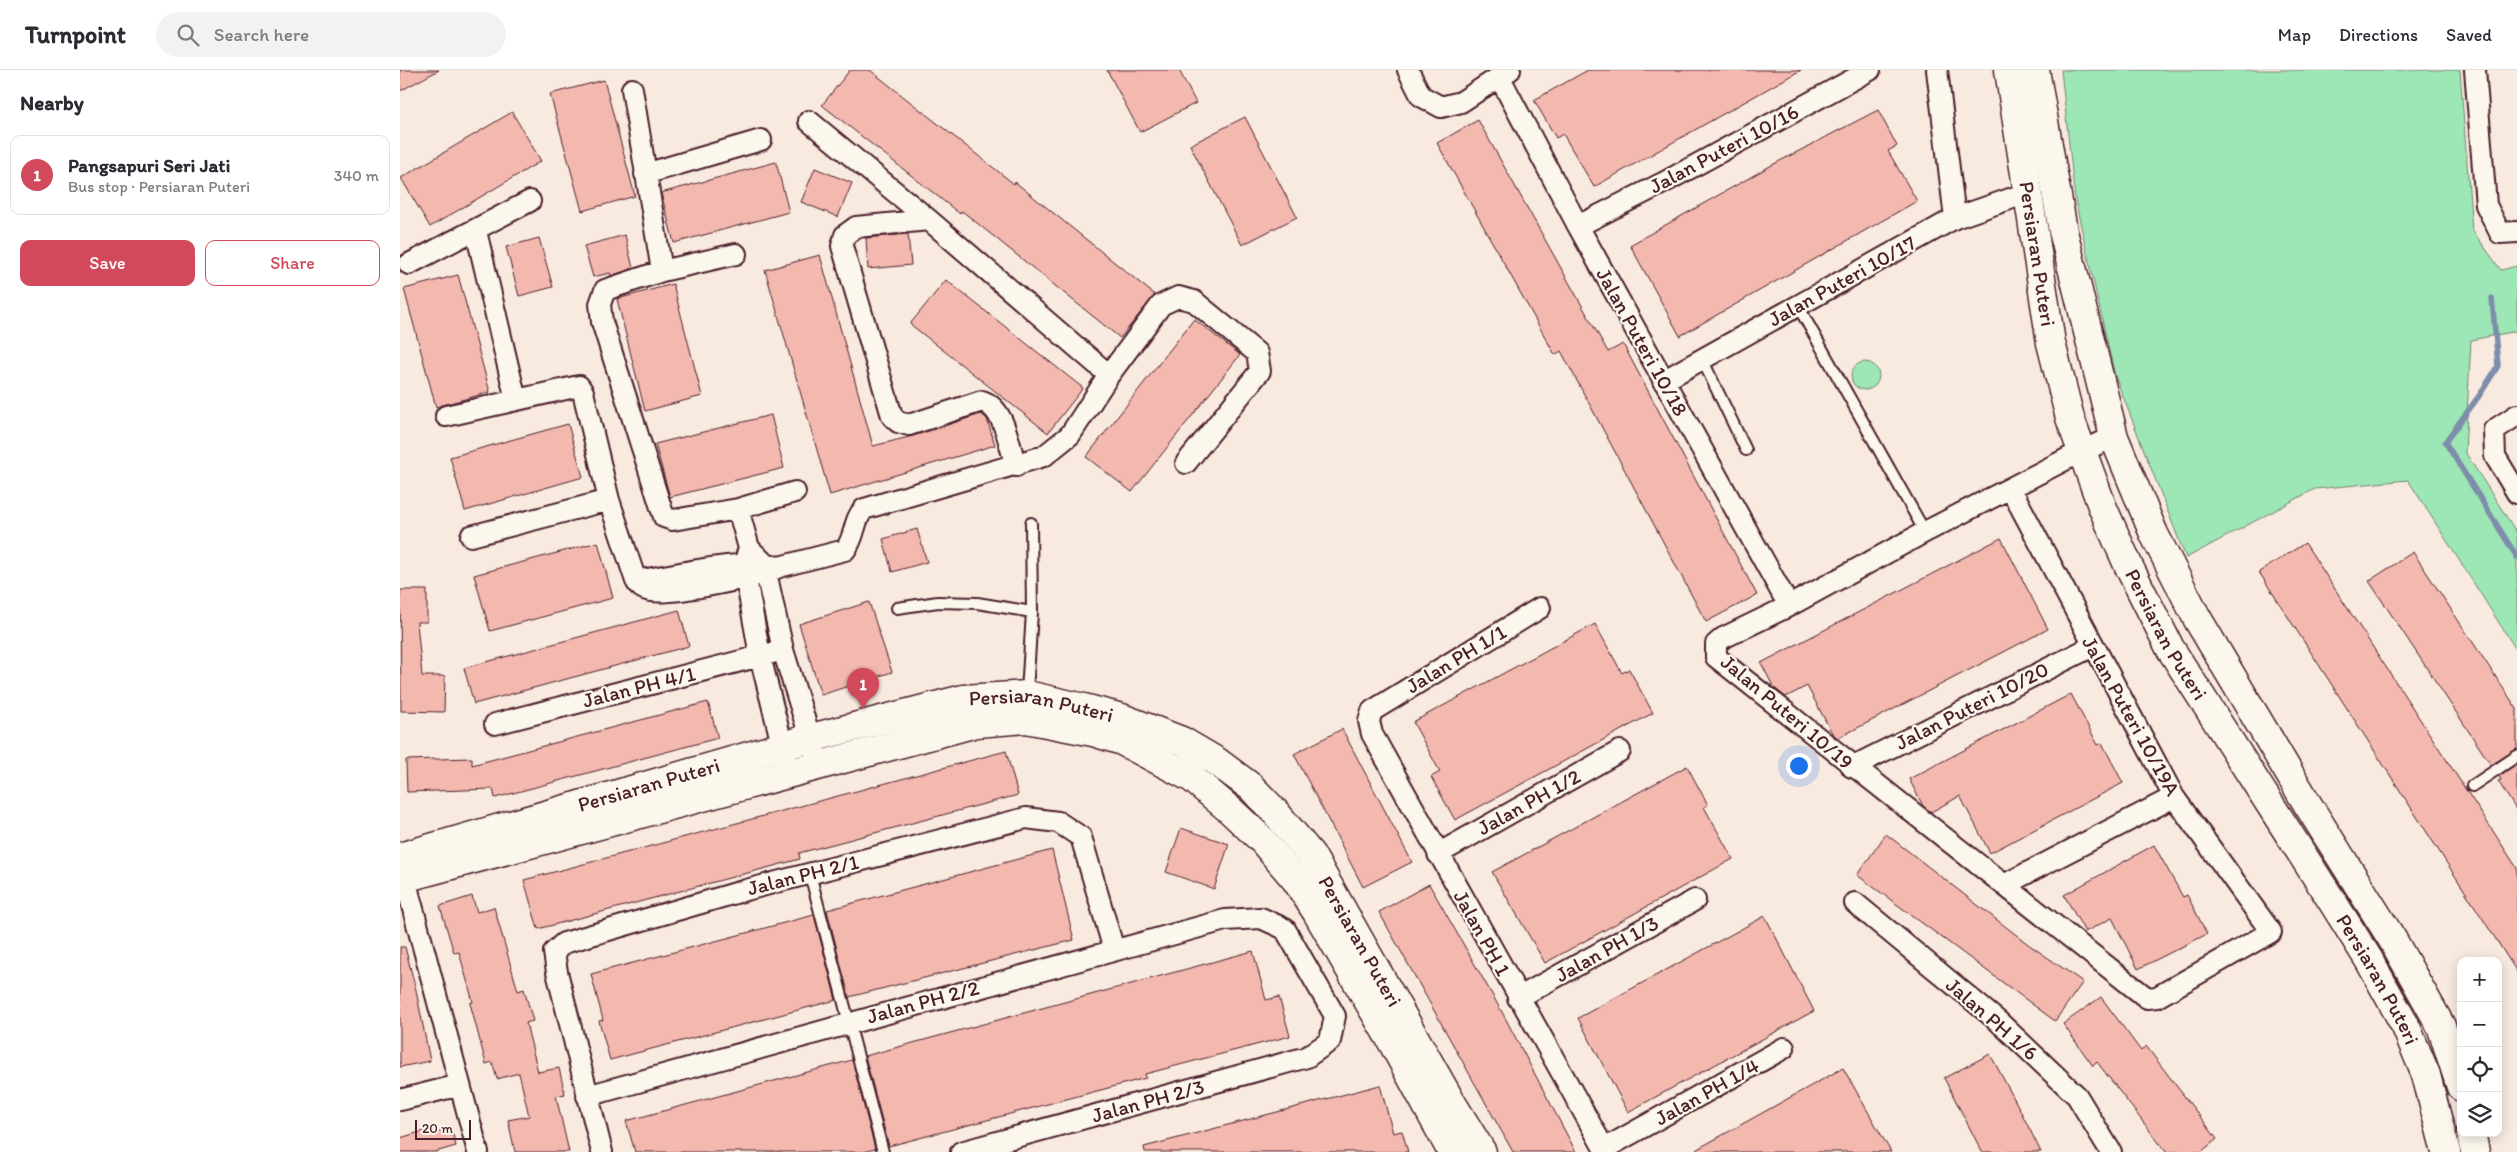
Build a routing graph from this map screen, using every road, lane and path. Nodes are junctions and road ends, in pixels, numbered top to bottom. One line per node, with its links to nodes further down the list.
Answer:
1 (1408, 70): 7 (street)
2 (1870, 70): 16 (street, Jalan Puteri 10/16)
3 (1937, 70): 14 (street)
4 (2009, 70): 12 (main road, Persiaran Puteri)
5 (2035, 70): 29 (main road, Persiaran Puteri)
6 (2475, 70): 18 (street)
7 (1504, 73): 16 (street, Jalan Puteri 10/18)
8 (632, 89): 11 (street)
9 (809, 121): 15 (street)
10 (761, 140): 11 (street)
11 (644, 174): 21 (street)
12 (2027, 193): 14 (street, Jalan Puteri 10/17); 31 (main road, Persiaran Puteri)
13 (530, 201): 17 (street)
14 (1954, 218): 22 (street, Jalan Puteri 10/17)
15 (929, 220): 24 (street); 33 (street)
16 (1578, 226): 25 (street, Jalan Puteri 10/18)
17 (476, 231): 20 (street); 26 (street)
18 (2517, 232)
19 (736, 254): 21 (street)
20 (409, 264)
21 (662, 271): 38 (street)
22 (1798, 306): 23 (street, Jalan Puteri 10/17); 40 (lane)
23 (1702, 359): 25 (street, Jalan Puteri 10/17); 30 (lane)
24 (1109, 375): 32 (street); 33 (street)
25 (1663, 381): 43 (street, Jalan Puteri 10/18)
26 (516, 400): 28 (street); 37 (street)
27 (2517, 415): 36 (street)
28 (446, 416)
29 (2114, 437): 31 (street, Jalan Puteri 10/19); 74 (main road, Persiaran Puteri)
30 (1746, 450)
31 (2082, 451): 34 (street, Jalan Puteri 10/19); 87 (main road, Persiaran Puteri)
32 (1186, 463)
33 (1016, 466): 42 (street)
34 (2012, 489): 40 (street, Jalan Puteri 10/19); 47 (street, Jalan Puteri 10/19A)
35 (795, 492): 38 (street)
36 (2517, 494)
37 (609, 500): 41 (street); 42 (street)
38 (738, 509): 42 (street)
39 (1031, 523): 46 (lane)
40 (1926, 532): 43 (street, Jalan Puteri 10/19)
41 (471, 536)
42 (758, 566): 48 (street); 49 (street)
43 (1789, 606): 58 (street, Jalan Puteri 10/19)
44 (897, 608): 46 (lane)
45 (1540, 608): 51 (street, Jalan PH 1/1)
46 (1032, 612): 50 (lane)
47 (2092, 646): 58 (street, Jalan Puteri 10/20); 61 (street, Jalan Puteri 10/19A)
48 (783, 650): 49 (street, Jalan PH 4/1); 53 (street)
49 (760, 656): 52 (street, Jalan PH 4/1); 54 (street)
50 (1026, 707): 53 (main road, Persiaran Puteri); 57 (main road, Persiaran Puteri); 84 (main road, Persiaran Puteri); 85 (main road, Persiaran Puteri)
51 (1372, 711): 62 (street, Jalan PH 1)
52 (495, 724)
53 (811, 738): 54 (main road, Persiaran Puteri); 57 (street)
54 (782, 746): 59 (street); 63 (main road, Persiaran Puteri)
55 (1620, 751): 62 (street, Jalan PH 1/2)
56 (2517, 756): 60 (lane)
57 (819, 766): 59 (main road, Persiaran Puteri)
58 (1852, 767): 65 (street, Jalan Puteri 10/19)
59 (790, 774): 63 (main road, Persiaran Puteri)
60 (2472, 786)
61 (2174, 797): 65 (street); 70 (street, Jalan Puteri 10/19A)
62 (1438, 854): 69 (street, Jalan PH 1)
63 (401, 869): 75 (street)
64 (810, 874): 68 (street, Jalan PH 2/1); 71 (lane); 76 (street, Jalan PH 2/1)
65 (2004, 885): 70 (street, Jalan Puteri 10/19)
66 (1695, 900): 69 (street, Jalan PH 1/3)
67 (1855, 903): 86 (street, Jalan PH 1/6)
68 (1114, 950): 71 (street, Jalan PH 2/2); 72 (street, Jalan PH 2/2)
69 (1518, 998): 79 (street, Jalan PH 1)
70 (2147, 998)
71 (850, 1023): 76 (street, Jalan PH 2/2); 82 (lane)
72 (1330, 1041): 83 (street, Jalan PH 2/3)
73 (1784, 1048): 79 (street, Jalan PH 1/4)
74 (2457, 1075)
75 (460, 1085): 77 (street); 80 (street)
76 (587, 1096): 81 (street)
77 (400, 1100)
78 (2472, 1137): 88 (main road)
79 (1605, 1151)
80 (478, 1152)
81 (602, 1152)
82 (884, 1152)
83 (961, 1152)
84 (1452, 1152)
85 (1482, 1152)
86 (2111, 1152)
87 (2446, 1152)
88 (2475, 1152)

